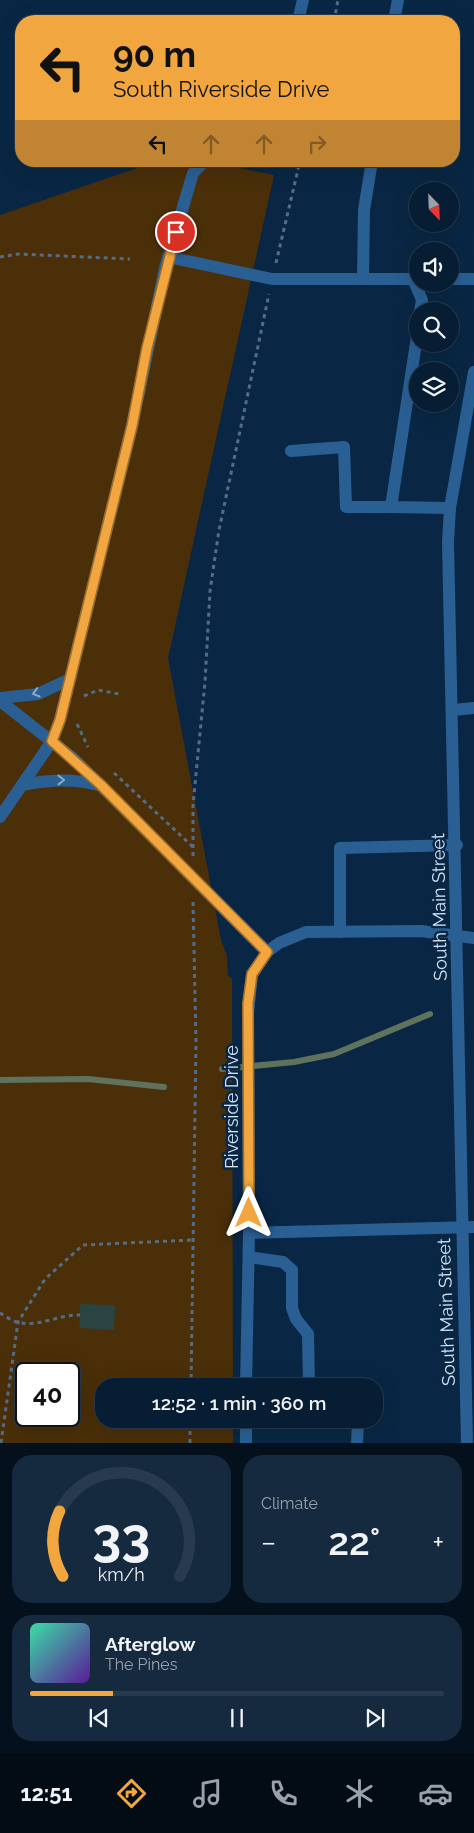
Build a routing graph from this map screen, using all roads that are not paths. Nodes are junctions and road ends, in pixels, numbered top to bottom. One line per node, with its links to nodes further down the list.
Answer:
1 (303, 0): 3 (street)
2 (398, 0): 4 (street)
3 (299, 15)
4 (395, 15)
5 (199, 167): 7 (street)
6 (371, 167): 8 (street)
7 (168, 257): 8 (street); 17 (street)
8 (363, 278): 9 (street)
9 (409, 279)
10 (459, 279): 11 (street)
11 (474, 279)
12 (415, 352): 15 (street)
13 (474, 372): 16 (street, South Main Street)
14 (291, 451): 15 (street)
15 (391, 507): 16 (street)
16 (450, 508): 20 (street, South Main Street)
17 (70, 679): 18 (street, one-way to 18); 21 (street)
18 (0, 699): 21 (street)
19 (474, 708): 20 (street)
20 (453, 710): 25 (street, South Main Street)
21 (52, 741): 22 (street); 23 (street)
22 (22, 785): 23 (street, one-way to 23); 24 (street)
23 (101, 785): 29 (street)
24 (0, 818)
25 (456, 845): 26 (street); 27 (street, South Main Street)
26 (340, 932): 27 (street); 29 (street)
27 (457, 937): 28 (street); 30 (street, South Main Street)
28 (474, 938)
29 (267, 952): 31 (street, Riverside Drive)
30 (468, 1227): 31 (street); 39 (street, South Main Street)
31 (249, 1233): 32 (street, Riverside Drive)
32 (249, 1257): 33 (street, Riverside Drive); 34 (street)
33 (246, 1378)
34 (310, 1378)
35 (246, 1428): 37 (street)
36 (358, 1428): 38 (street)
37 (246, 1443)
38 (357, 1443)
39 (467, 1443)

